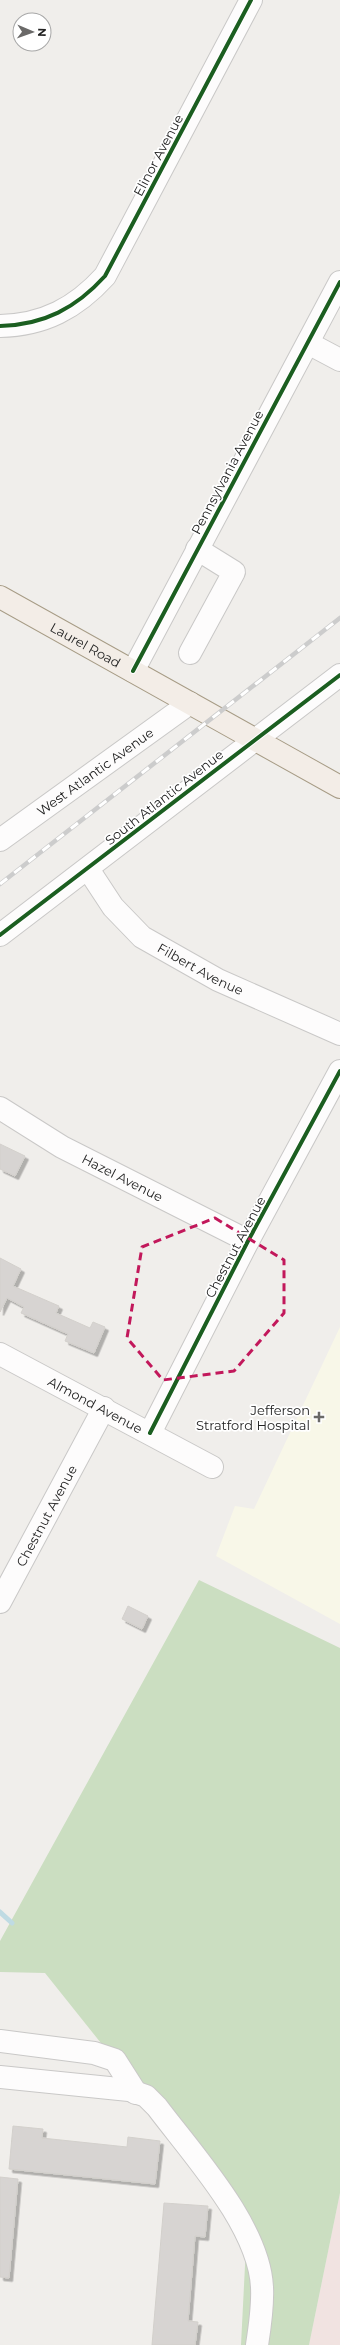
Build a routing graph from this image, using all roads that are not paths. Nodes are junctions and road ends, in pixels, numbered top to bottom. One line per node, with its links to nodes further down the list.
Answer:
1 (251, 0): 3 (street, Elinor Avenue)
2 (340, 282): 4 (street, Pennsylvania Avenue)
3 (0, 326)
4 (308, 343): 5 (street); 6 (street, Pennsylvania Avenue)
5 (340, 360)
6 (197, 549): 8 (street); 9 (street, Pennsylvania Avenue)
7 (0, 597): 9 (main road, Laurel Road)
8 (190, 652)
9 (133, 671): 11 (main road, Laurel Road)
10 (340, 674): 12 (street, South Atlantic Avenue)
11 (190, 703): 12 (main road, Laurel Road); 14 (street, West Atlantic Avenue)
12 (255, 740): 13 (main road, Laurel Road); 15 (street, South Atlantic Avenue)
13 (340, 787)
14 (0, 840)
15 (88, 869): 16 (street, South Atlantic Avenue); 17 (street, Filbert Avenue)
16 (0, 935)
17 (340, 1034)
18 (340, 1071): 20 (street, Chestnut Avenue)
19 (0, 1108): 20 (street, Hazel Avenue)
20 (248, 1241): 23 (street, Chestnut Avenue)
21 (0, 1354): 22 (street, Almond Avenue)
22 (104, 1408): 23 (street, Almond Avenue); 25 (street, Chestnut Avenue)
23 (150, 1433): 24 (street, Almond Avenue)
24 (212, 1467)
25 (0, 1602)
26 (0, 2041): 28 (street)
27 (0, 2077): 28 (street)
28 (136, 2093): 29 (street)
29 (257, 2345)

